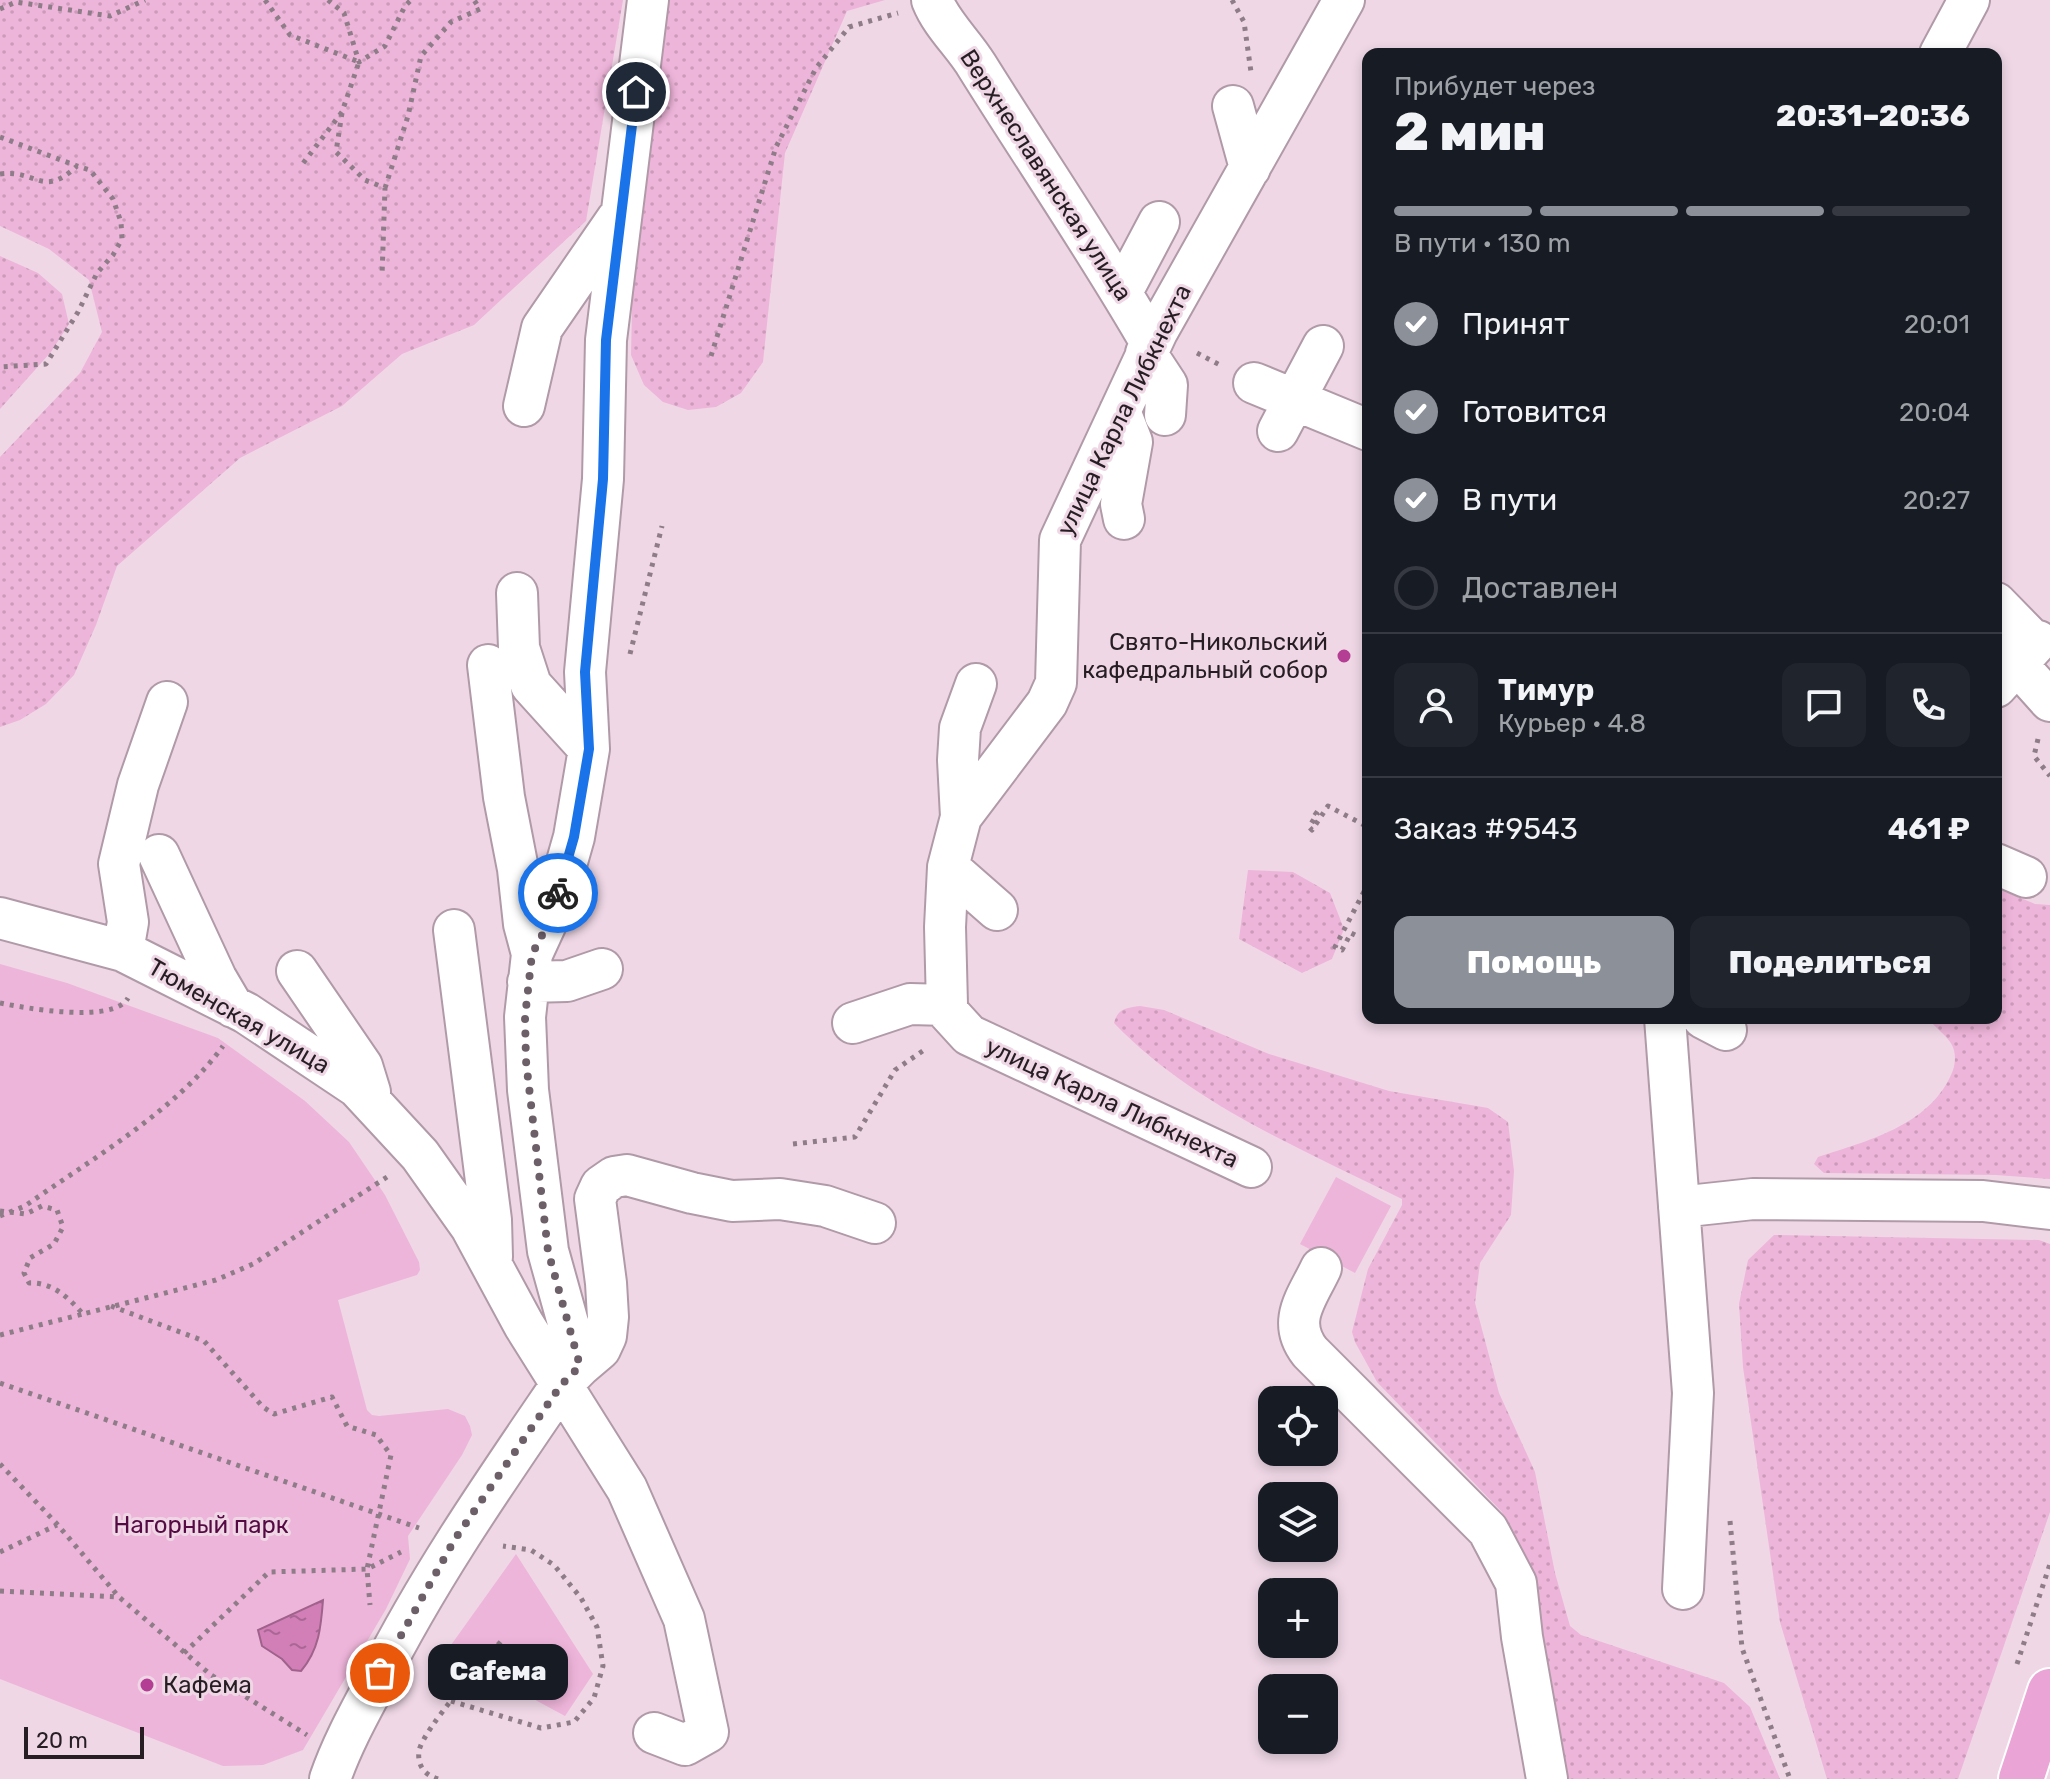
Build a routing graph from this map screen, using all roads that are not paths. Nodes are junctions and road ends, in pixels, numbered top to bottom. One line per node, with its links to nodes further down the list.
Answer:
1 (648, 0): 10 (street)
2 (1311, 0): 7 (street)
3 (1344, 0): 7 (street, улица Карла Либкнехта)
4 (1969, 0): 6 (street)
5 (926, 7): 12 (street, Верхнеславянская улица)
6 (1943, 48)
7 (1314, 53): 9 (street, улица Карла Либкнехта)
8 (1233, 106): 9 (street)
9 (1250, 168): 13 (street, улица Карла Либкнехта)
10 (620, 216): 16 (street); 29 (street)
11 (1159, 222): 12 (street)
12 (1122, 292): 13 (street, Верхнеславянская улица)
13 (1152, 343): 17 (street, улица Карла Либкнехта); 18 (street, Верхнеславянская улица)
14 (1323, 346): 19 (street)
15 (1254, 383): 19 (street)
16 (524, 406)
17 (1120, 411): 21 (street); 30 (street, улица Карла Либкнехта)
18 (1165, 415)
19 (1286, 416): 20 (street)
20 (1362, 429)
21 (1124, 519)
22 (517, 593): 29 (street)
23 (2002, 617): 24 (street)
24 (2019, 655): 27 (street)
25 (488, 665): 37 (street)
26 (976, 684): 30 (street)
27 (2050, 701)
28 (167, 702): 36 (street)
29 (589, 749): 37 (street)
30 (961, 817): 32 (street, улица Карла Либкнехта)
31 (159, 855): 41 (street)
32 (948, 867): 33 (street); 40 (street, улица Карла Либкнехта)
33 (997, 910)
34 (0, 918): 36 (street, Тюменская улица)
35 (454, 930): 49 (street)
36 (134, 956): 41 (street, Тюменская улица)
37 (530, 968): 38 (street); 51 (street)
38 (602, 969)
39 (297, 971): 44 (street)
40 (947, 1005): 42 (street); 45 (street, улица Карла Либкнехта)
41 (240, 1010): 44 (street, Тюменская улица)
42 (853, 1023)
43 (1665, 1024): 46 (street)
44 (373, 1103): 49 (street, Тюменская улица)
45 (1251, 1167)
46 (1679, 1207): 47 (street); 52 (street)
47 (2050, 1209)
48 (875, 1223): 51 (street)
49 (493, 1261): 51 (street, Тюменская улица)
50 (1321, 1268): 56 (street)
51 (570, 1376): 54 (street, Тюменская улица); 55 (street)
52 (1683, 1589)
53 (2050, 1691): 57 (main road)
54 (654, 1733)
55 (334, 1767)
56 (1547, 1779)
57 (2021, 1779)

